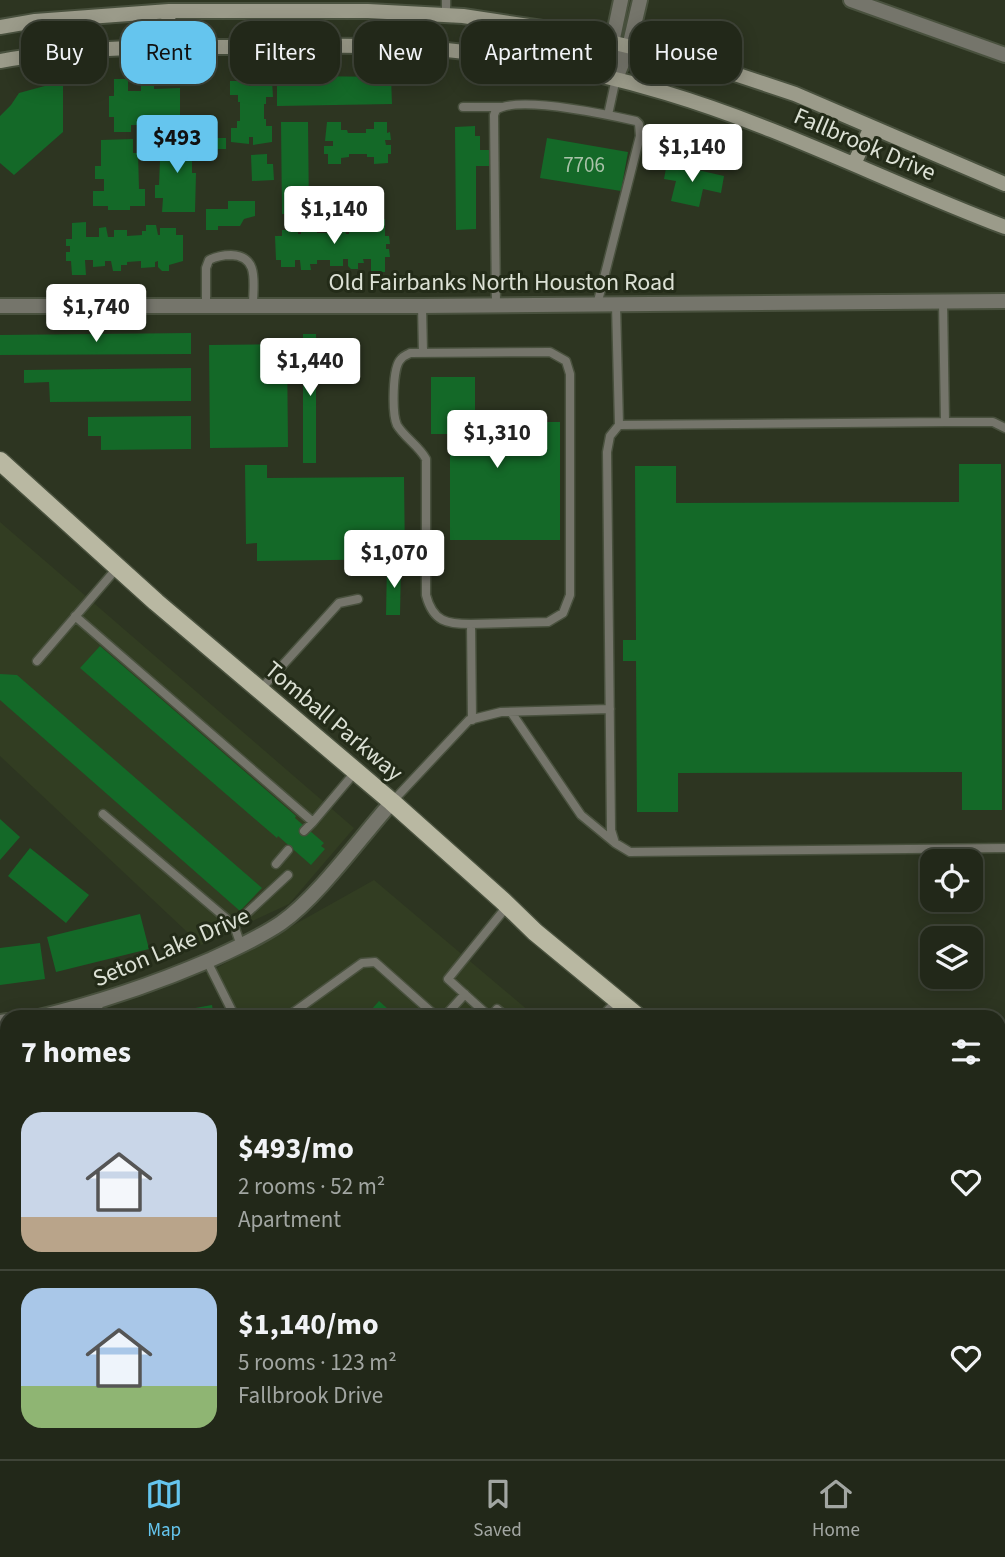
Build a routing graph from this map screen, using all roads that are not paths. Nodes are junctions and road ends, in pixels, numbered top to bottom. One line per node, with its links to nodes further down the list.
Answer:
1 (621, 0): 8 (street)
2 (639, 0): 12 (street)
3 (851, 0): 15 (street)
4 (446, 8): 5 (main road, Fallbrook Drive); 7 (main road, Fallbrook Drive)
5 (169, 11): 6 (main road); 9 (main road, Fallbrook Drive)
6 (168, 21)
7 (513, 21)
8 (616, 24)
9 (0, 27)
10 (616, 44): 12 (main road, Fallbrook Drive)
11 (216, 46): 14 (main road, Fallbrook Drive)
12 (629, 47): 17 (street); 22 (main road, Fallbrook Drive)
13 (121, 48): 16 (main road, Fallbrook Drive)
14 (461, 53)
15 (1005, 55)
16 (0, 61)
17 (616, 78): 23 (main road, Fallbrook Drive)
18 (615, 84): 21 (lane)
19 (463, 107): 20 (lane)
20 (500, 107): 21 (lane); 34 (lane)
21 (608, 115): 30 (lane)
22 (871, 127): 23 (main road); 24 (main road, Fallbrook Drive)
23 (854, 164): 25 (main road, Fallbrook Drive)
24 (1005, 184)
25 (1005, 228)
26 (1005, 301): 27 (street, Old Fairbanks North Houston Road)
27 (943, 302): 28 (street, Old Fairbanks North Houston Road); 36 (lane)
28 (616, 304): 30 (street, Old Fairbanks North Houston Road); 37 (lane)
29 (206, 305): 31 (street, Old Fairbanks North Houston Road); 32 (street, Old Fairbanks North Houston Road); 32 (lane)
30 (597, 305): 34 (street, Old Fairbanks North Houston Road)
31 (0, 306)
32 (253, 306): 33 (street, Old Fairbanks North Houston Road)
33 (422, 306): 34 (street, Old Fairbanks North Houston Road); 35 (lane)
34 (496, 306)
35 (423, 353): 43 (lane); 43 (lane)
36 (945, 422): 37 (lane); 38 (lane)
37 (619, 425): 46 (lane)
38 (1005, 428)
39 (0, 461): 40 (main road, Tomball Parkway)
40 (118, 566): 42 (lane); 45 (main road, Tomball Parkway)
41 (358, 599): 45 (lane)
42 (75, 616): 44 (lane); 52 (lane)
43 (471, 624): 48 (lane)
44 (37, 661)
45 (260, 690): 49 (main road, Tomball Parkway)
46 (610, 709): 47 (lane); 54 (lane)
47 (511, 712): 48 (lane); 54 (lane)
48 (472, 720): 50 (lane)
49 (356, 771): 50 (main road, Tomball Parkway); 52 (lane)
50 (392, 802): 59 (main road, Tomball Parkway); 61 (street, Seton Lake Drive)
51 (103, 814): 60 (lane)
52 (313, 822): 53 (lane)
53 (304, 831)
54 (615, 842): 55 (lane)
55 (1005, 848)
56 (288, 850): 57 (lane)
57 (276, 864)
58 (288, 875): 60 (lane)
59 (508, 905): 63 (lane); 64 (main road, Tomball Parkway)
60 (234, 925): 61 (lane)
61 (241, 947): 62 (street, Seton Lake Drive)
62 (207, 961): 65 (street, Seton Lake Drive); 66 (lane)
63 (465, 994): 69 (lane); 70 (lane)
64 (617, 1000): 71 (lane); 72 (main road, Tomball Parkway)
65 (96, 1010)
66 (232, 1010)
67 (297, 1010): 68 (lane)
68 (430, 1010)
69 (450, 1010)
70 (482, 1010)
71 (608, 1010)
72 (629, 1010)

